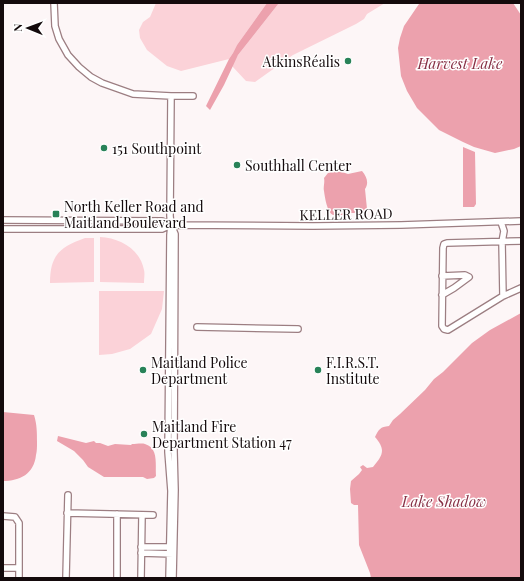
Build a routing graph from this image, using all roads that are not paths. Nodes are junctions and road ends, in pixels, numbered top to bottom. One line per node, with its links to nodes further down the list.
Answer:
1 (54, 3): 2 (street)
2 (171, 96): 3 (street); 8 (street)
3 (193, 96)
4 (3, 220): 5 (street, KELLER ROAD)
5 (43, 220): 8 (street, KELLER ROAD); 10 (street)
6 (521, 221): 7 (street, KELLER ROAD)
7 (501, 222): 8 (street, KELLER ROAD); 12 (street)
8 (171, 225): 10 (street, KELLER ROAD); 27 (street)
9 (3, 229): 10 (street, KELLER ROAD)
10 (43, 229)
11 (521, 241): 12 (street)
12 (502, 242): 13 (street); 16 (street)
13 (442, 276): 15 (street); 15 (street)
14 (521, 288): 16 (street)
15 (442, 295): 16 (street)
16 (503, 296)
17 (197, 327): 18 (street)
18 (298, 329)
19 (68, 495): 20 (street)
20 (68, 513): 21 (street); 34 (street)
21 (117, 514): 22 (street); 35 (street)
22 (142, 515): 23 (street); 25 (street)
23 (153, 515)
24 (3, 516): 32 (street)
25 (141, 547): 26 (street); 28 (street)
26 (153, 547): 27 (street); 29 (street)
27 (172, 547): 30 (street)
28 (141, 553): 29 (street); 36 (street)
29 (153, 554): 30 (street)
30 (172, 554): 37 (street); 38 (street)
31 (3, 568): 32 (street)
32 (19, 568): 33 (street)
33 (19, 578)
34 (66, 578)
35 (117, 578)
36 (141, 578)
37 (169, 578)
38 (173, 578)

